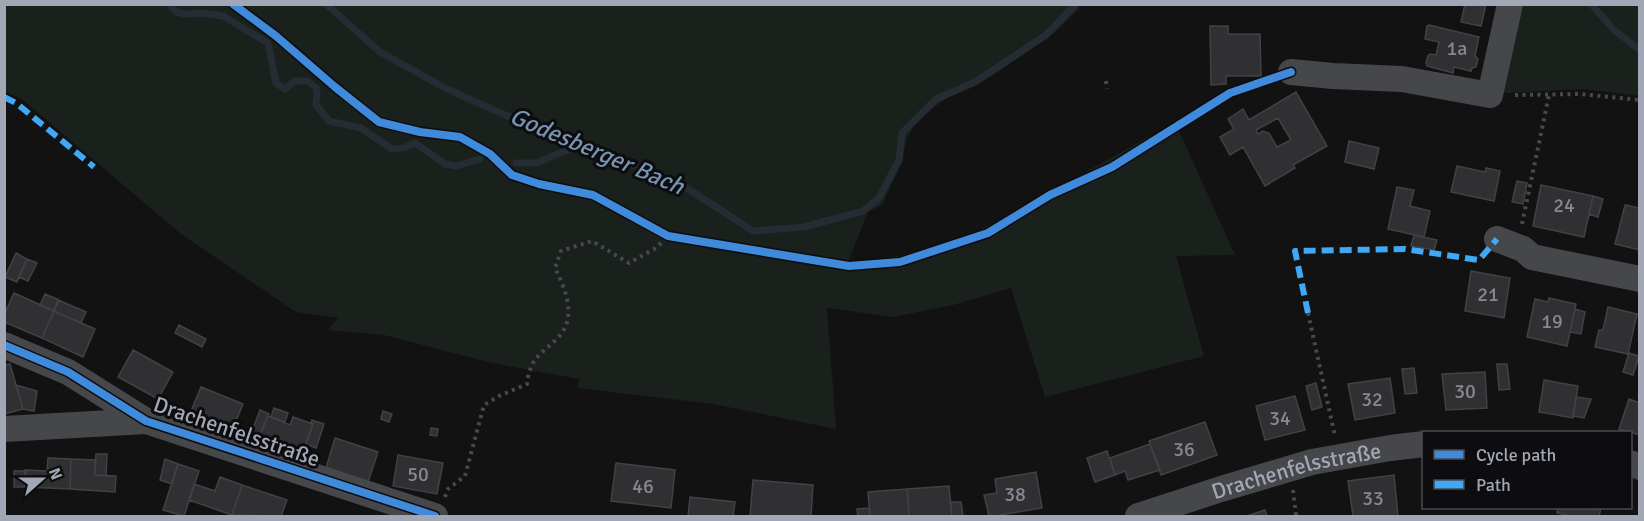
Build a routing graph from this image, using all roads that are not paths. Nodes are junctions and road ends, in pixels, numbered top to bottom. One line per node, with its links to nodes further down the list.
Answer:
1 (1510, 4): 2 (street)
2 (1291, 72)
3 (1497, 239): 4 (street)
4 (1640, 279)
5 (4, 345): 6 (street, Drachenfelsstraße)
6 (146, 421): 7 (street); 9 (street, Drachenfelsstraße)
7 (4, 429)
8 (1422, 444): 10 (street, Drachenfelsstraße)
9 (435, 516)
10 (1138, 516)

